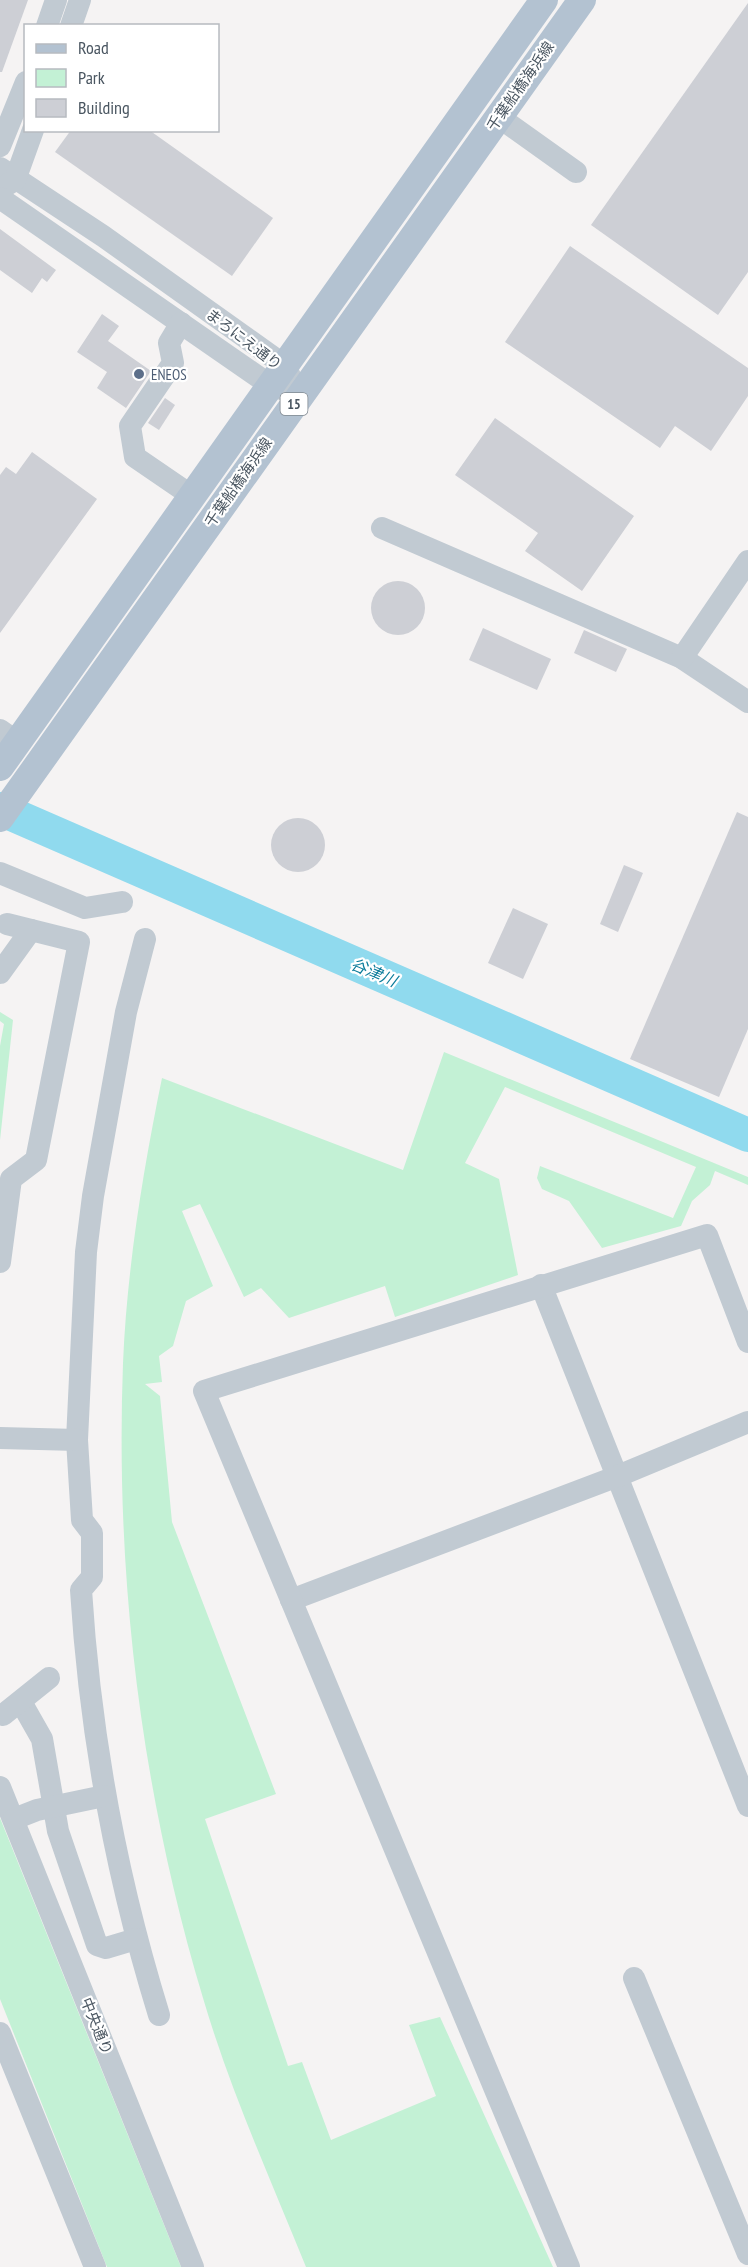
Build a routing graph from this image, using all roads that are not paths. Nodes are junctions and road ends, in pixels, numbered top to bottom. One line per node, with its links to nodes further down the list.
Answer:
1 (56, 0): 5 (street)
2 (80, 0): 6 (street)
3 (544, 0): 15 (main road, 千葉船橋海浜線 / 15)
4 (582, 0): 8 (main road, 千葉船橋海浜線 / 15)
5 (48, 24)
6 (72, 24)
7 (24, 87): 10 (street)
8 (499, 117): 11 (street); 16 (main road, 千葉船橋海浜線 / 15)
9 (32, 132): 12 (street)
10 (0, 146)
11 (576, 172)
12 (5, 179): 15 (street, まろにえ通り)
13 (0, 198): 14 (street, まろにえ通り)
14 (181, 323): 15 (street, まろにえ通り); 17 (street)
15 (277, 375): 16 (street, まろにえ通り); 17 (main road, 千葉船橋海浜線 / 15)
16 (300, 395): 24 (main road, 千葉船橋海浜線 / 15)
17 (192, 496): 22 (main road, 千葉船橋海浜線 / 15)
18 (382, 528): 20 (street)
19 (748, 561): 20 (street)
20 (682, 658): 21 (street)
21 (748, 702)
22 (9, 736): 23 (main road, 千葉船橋海浜線 / 15)
23 (0, 767)
24 (4, 813)
25 (0, 873): 27 (street)
26 (123, 902): 27 (street)
27 (85, 908): 31 (street)
28 (7, 924): 29 (street)
29 (31, 930): 31 (street); 32 (street)
30 (145, 939): 38 (street)
31 (79, 942): 33 (street)
32 (0, 973)
33 (0, 1263)
34 (541, 1285): 35 (street); 39 (street); 40 (street)
35 (748, 1342)
36 (748, 1422): 39 (street)
37 (0, 1438): 38 (street)
38 (77, 1440): 43 (street)
39 (618, 1476): 40 (street); 44 (street)
40 (291, 1600): 55 (street)
41 (49, 1678): 45 (street)
42 (0, 1786): 46 (street, 中央通り)
43 (104, 1796): 45 (street); 47 (street)
44 (748, 1806)
45 (55, 1807): 46 (street); 47 (street)
46 (14, 1819): 54 (street, 中央通り)
47 (136, 1939): 49 (street)
48 (634, 1978): 51 (street)
49 (158, 2016)
50 (2, 2041): 53 (street)
51 (748, 2254)
52 (748, 2261): 56 (street)
53 (95, 2267)
54 (193, 2267)
55 (569, 2267)
56 (734, 2267)

